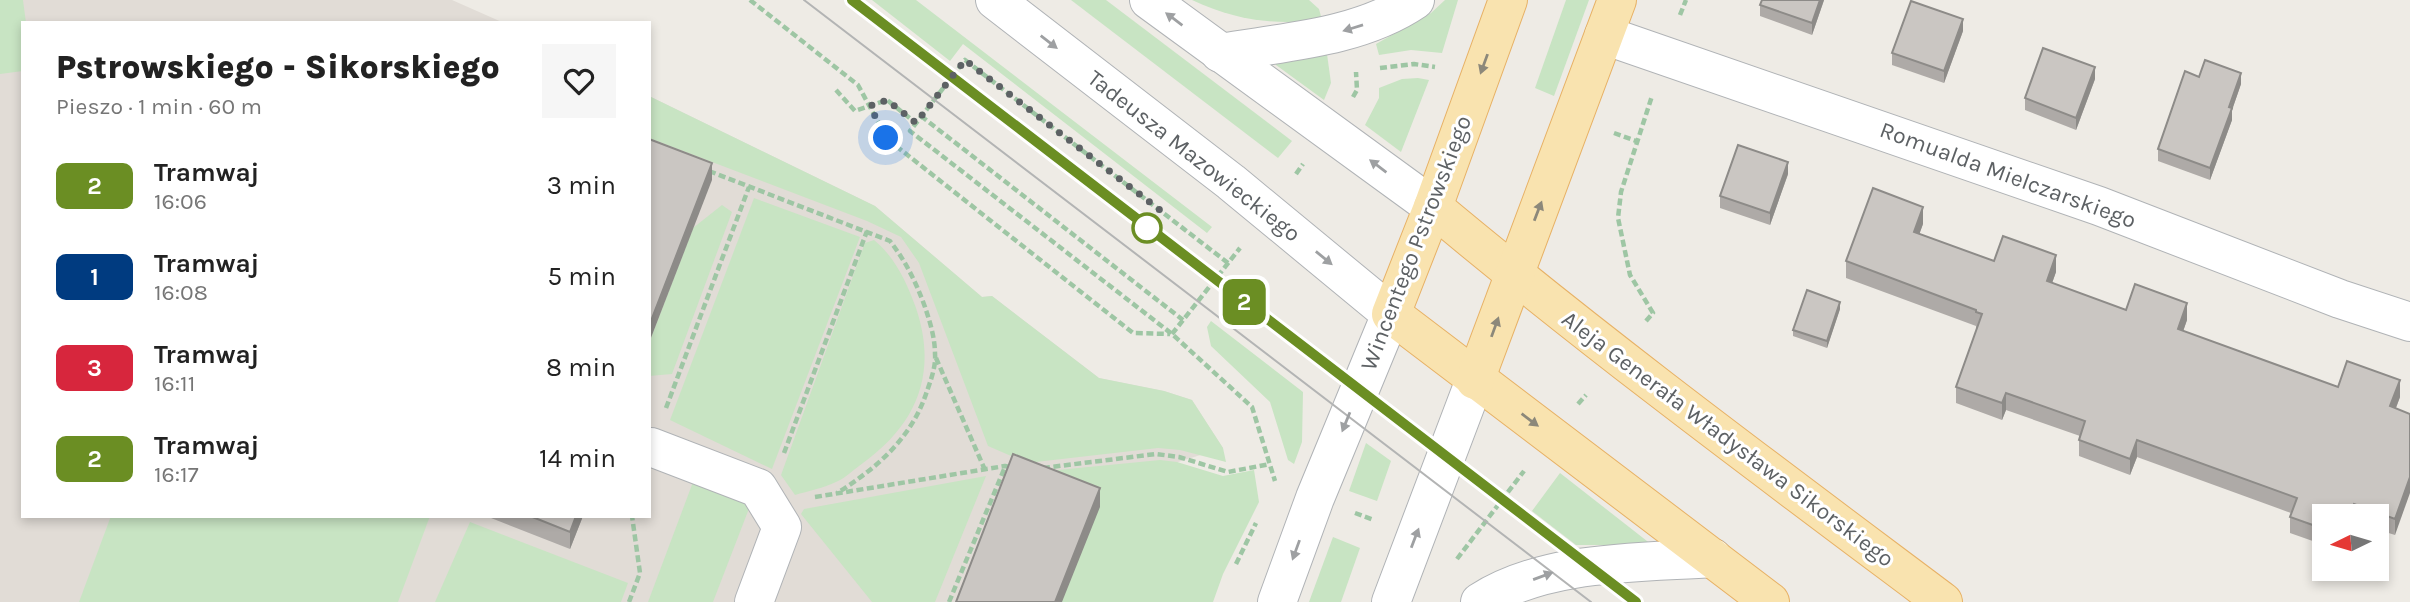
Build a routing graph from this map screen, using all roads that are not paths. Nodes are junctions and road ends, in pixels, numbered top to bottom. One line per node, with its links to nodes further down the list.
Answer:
1 (995, 0): 9 (street, Tadeusza Mazowieckiego, one-way to 9)
2 (1149, 0): 6 (street, one-way to 2)
3 (1415, 0): 6 (street, one-way to 6)
4 (1508, 0): 7 (main road, Wincentego Pstrowskiego, one-way to 7)
5 (1611, 17): 8 (main road, one-way to 5); 10 (street, Romualda Mielczarskiego)
6 (1220, 53): 7 (street, one-way to 6)
7 (1433, 207): 8 (main road); 9 (main road, Wincentego Pstrowskiego)
8 (1514, 275): 11 (main road, one-way to 8); 19 (main road, Aleja Generała Władysława Sikorskiego)
9 (1391, 314): 11 (main road); 15 (street, Wincentego Pstrowskiego, one-way to 15)
10 (2410, 322)
11 (1475, 380): 13 (main road, one-way to 13); 16 (street, one-way to 11)
12 (651, 447): 14 (street)
13 (1713, 558): 17 (street, one-way to 13); 18 (main road)
14 (762, 600)
15 (1277, 602)
16 (1391, 602)
17 (1480, 602)
18 (1770, 602)
19 (1943, 602)

